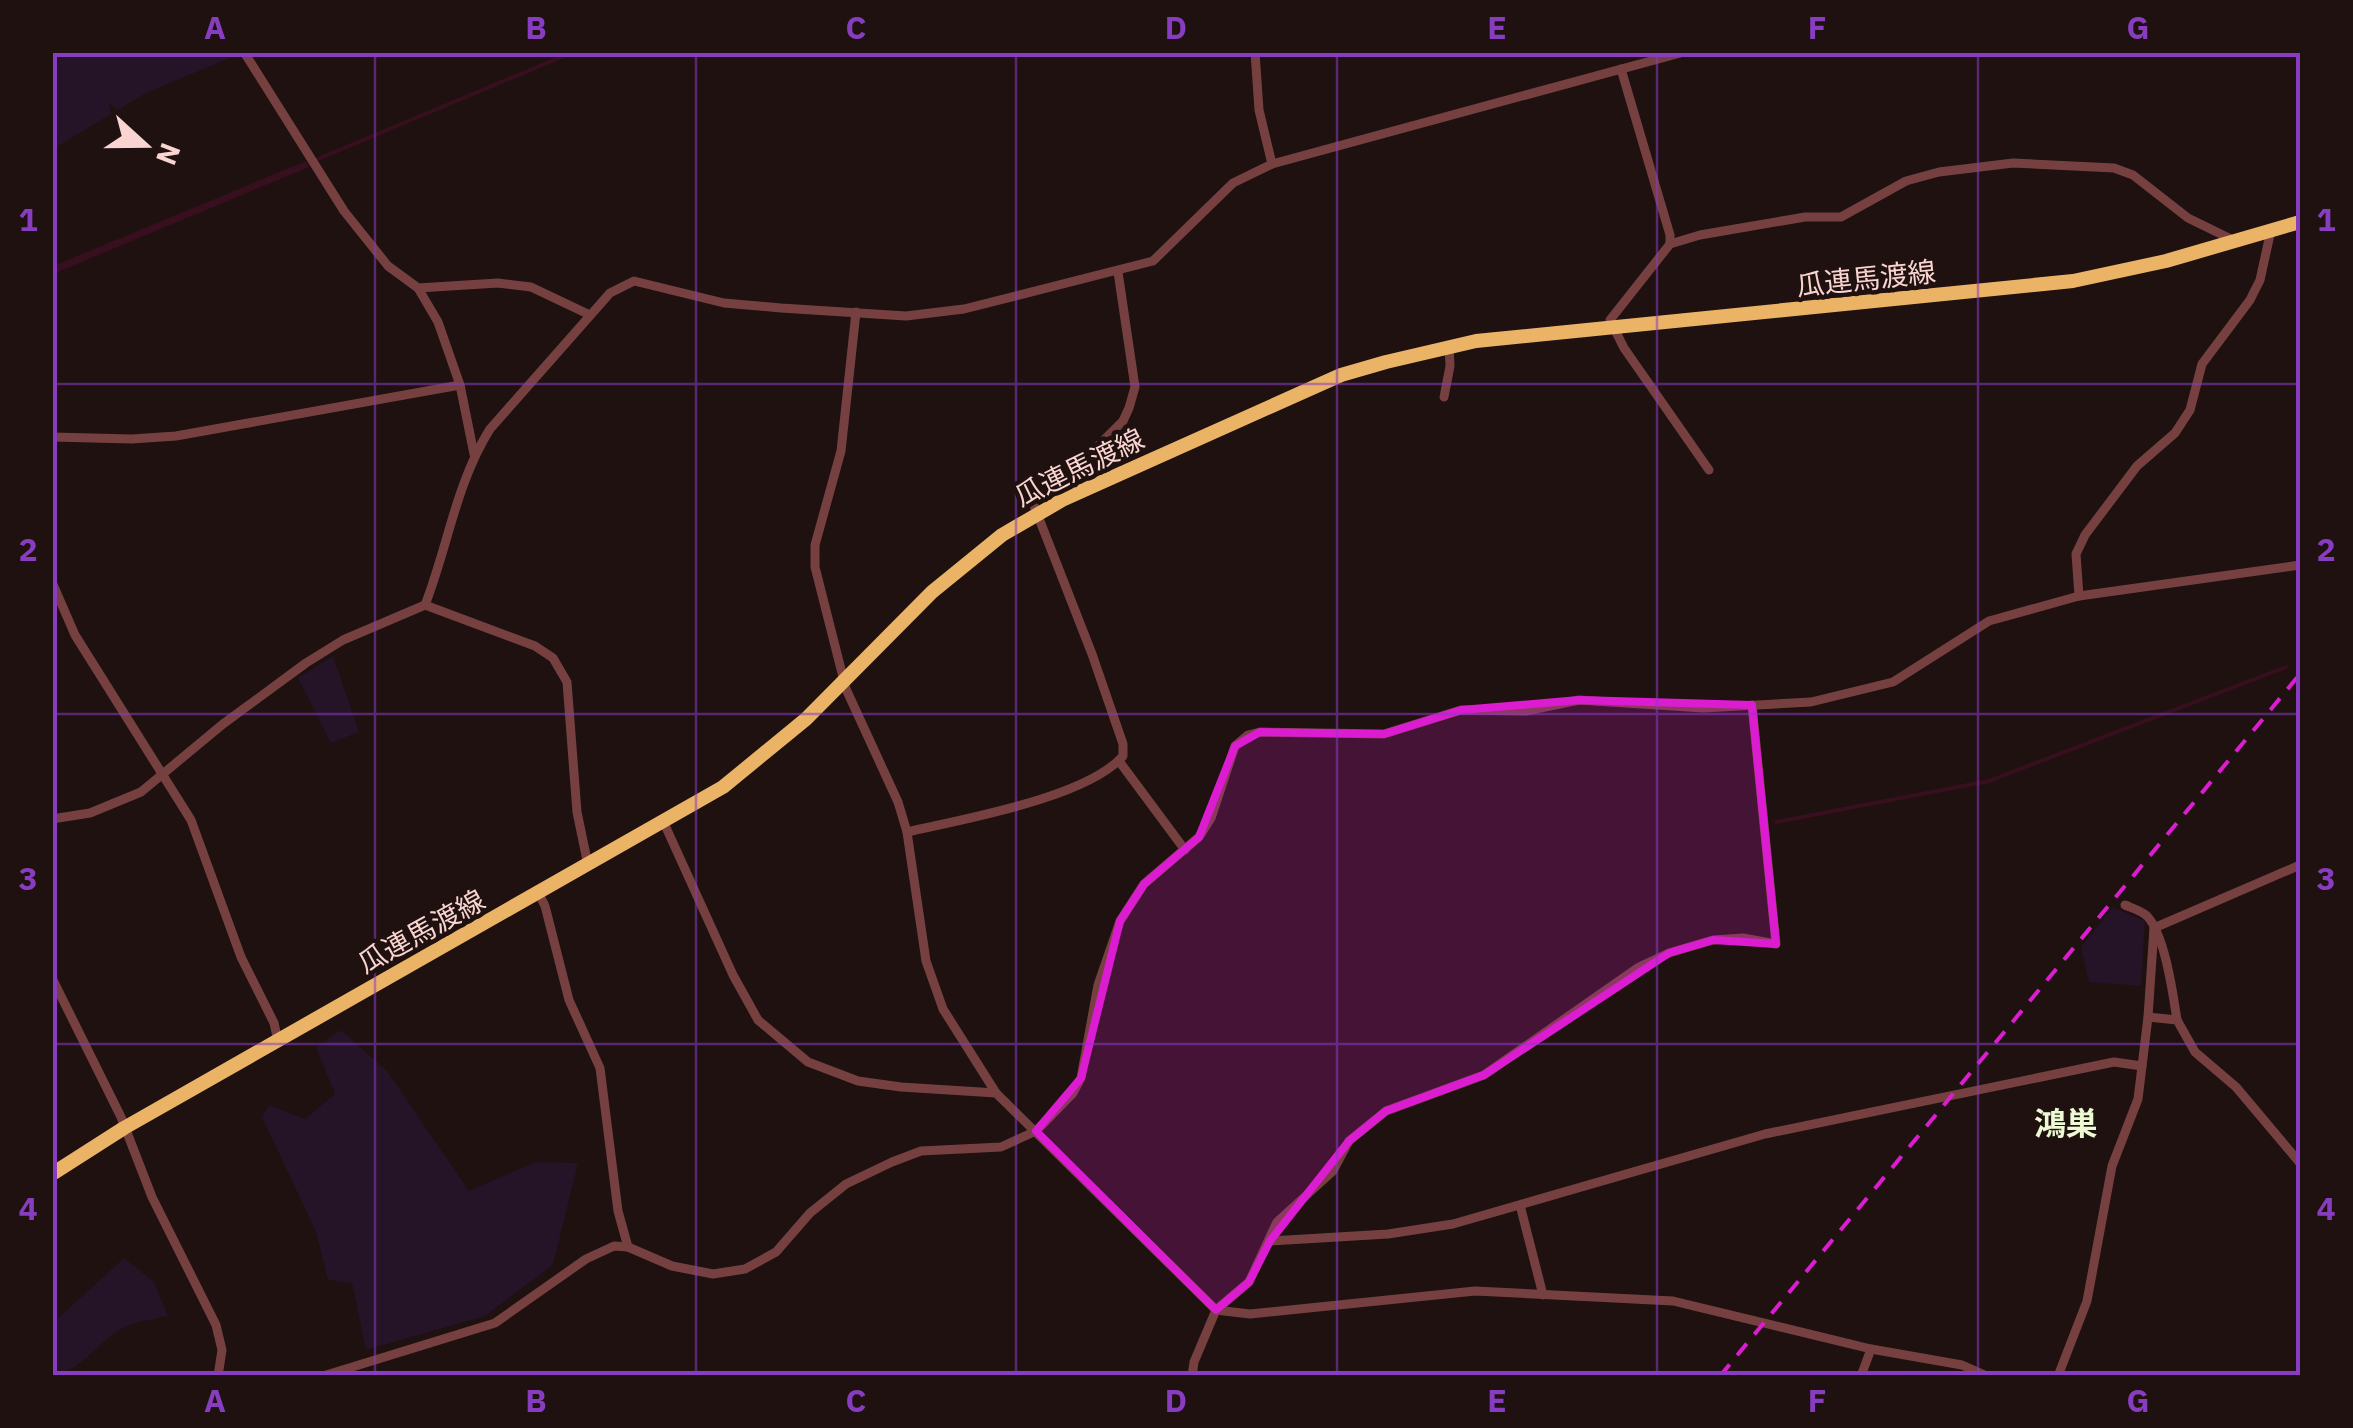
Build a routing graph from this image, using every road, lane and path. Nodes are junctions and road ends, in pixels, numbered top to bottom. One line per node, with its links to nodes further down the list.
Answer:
1 (244, 52): 11 (street)
2 (1256, 52): 5 (street)
3 (1684, 52): 4 (street)
4 (1621, 69): 5 (street); 9 (street)
5 (1272, 164): 10 (street)
6 (2300, 222): 7 (main road, 瓜連馬渡線)
7 (2271, 230): 8 (main road, 瓜連馬渡線); 24 (street)
8 (2234, 241): 9 (street); 14 (main road, 瓜連馬渡線)
9 (1670, 244): 14 (street)
10 (1118, 272): 12 (street); 21 (street)
11 (418, 288): 13 (street); 16 (street)
12 (856, 312): 13 (street); 26 (street)
13 (590, 315): 19 (street)
14 (1614, 327): 15 (main road, 瓜連馬渡線); 20 (street)
15 (1449, 346): 17 (street); 21 (main road, 瓜連馬渡線)
16 (460, 386): 18 (street); 19 (street)
17 (1444, 396)
18 (52, 437)
19 (474, 454): 25 (street)
20 (1709, 470)
21 (1037, 513): 26 (main road, 瓜連馬渡線); 28 (street)
22 (2300, 565): 24 (street)
23 (52, 582): 29 (street)
24 (2080, 596): 27 (street)
25 (425, 605): 29 (street); 35 (street)
26 (845, 680): 31 (main road, 瓜連馬渡線); 32 (street)
27 (1752, 705): 33 (street); 50 (street)
28 (1119, 761): 32 (street); 33 (street)
29 (162, 772): 30 (street); 42 (street)
30 (52, 818)
31 (664, 823): 35 (main road, 瓜連馬渡線); 44 (street)
32 (907, 832): 44 (street)
33 (1185, 850): 46 (street)
34 (2300, 865): 38 (street)
35 (588, 866): 36 (main road, 瓜連馬渡線)
36 (539, 894): 42 (main road, 瓜連馬渡線); 51 (street)
37 (2125, 905): 38 (street)
38 (2154, 928): 40 (street); 41 (street)
39 (52, 978): 45 (street)
40 (2148, 1017): 41 (street); 43 (street)
41 (2177, 1020): 47 (street)
42 (278, 1041): 45 (main road, 瓜連馬渡線)
43 (2142, 1066): 49 (street); 60 (street)
44 (996, 1092): 46 (street)
45 (124, 1128): 48 (main road, 瓜連馬渡線); 55 (street)
46 (1036, 1131): 51 (street); 53 (street)
47 (2300, 1163)
48 (52, 1174)
49 (1520, 1205): 50 (street); 52 (street)
50 (1270, 1241): 53 (street)
51 (628, 1246): 56 (street)
52 (1543, 1295): 53 (street); 54 (street)
53 (1216, 1310): 57 (street)
54 (1872, 1348): 58 (street); 59 (street)
55 (218, 1376)
56 (324, 1376)
57 (1192, 1376)
58 (1861, 1376)
59 (1987, 1376)
60 (2058, 1376)

